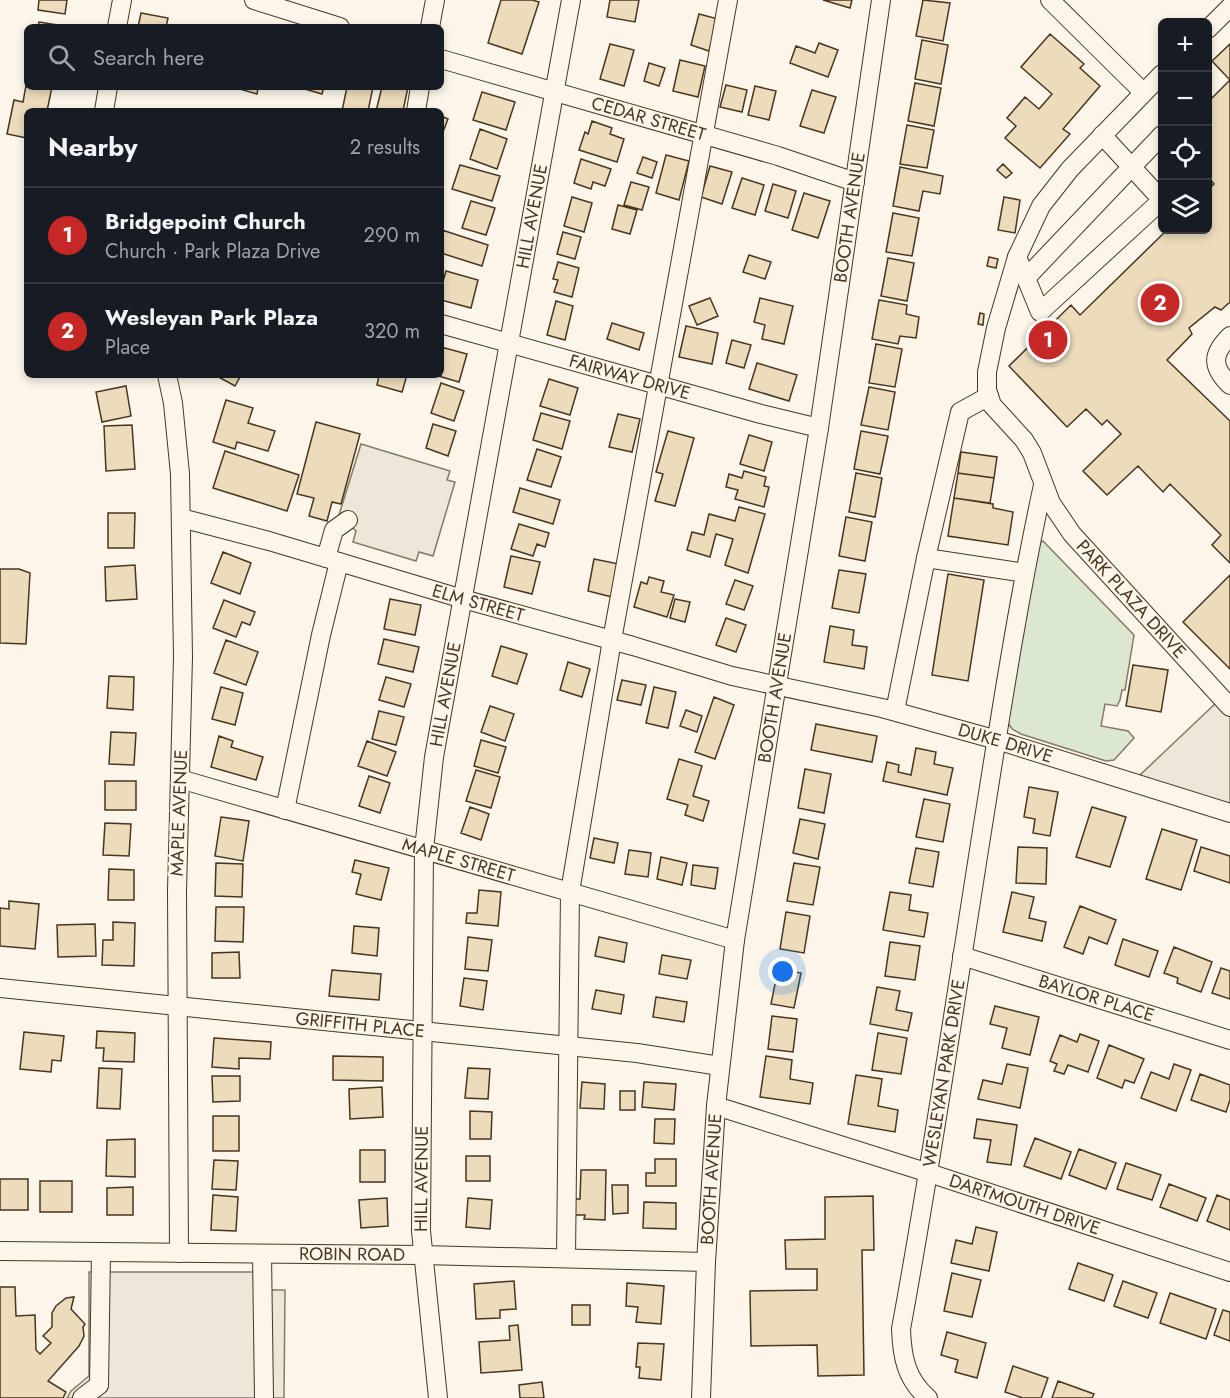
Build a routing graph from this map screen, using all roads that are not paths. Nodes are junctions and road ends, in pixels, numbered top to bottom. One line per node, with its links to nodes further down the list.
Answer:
1 (122, 0): 10 (street)
2 (254, 0): 8 (street)
3 (435, 0): 12 (street)
4 (571, 0): 18 (street, HILL AVENUE)
5 (728, 0): 22 (street)
6 (881, 0): 26 (street, BOOTH AVENUE)
7 (1057, 2): 19 (street)
8 (281, 4): 11 (street)
9 (1230, 7): 13 (street)
10 (118, 24)
11 (332, 24)
12 (431, 24)
13 (1212, 25)
14 (444, 60): 18 (street, CEDAR STREET)
15 (1158, 78): 19 (street)
16 (108, 90): 20 (street)
17 (420, 90): 21 (street)
18 (554, 92): 22 (street, CEDAR STREET); 33 (street, HILL AVENUE)
19 (1143, 92): 23 (street)
20 (104, 108)
21 (416, 108)
22 (704, 135): 26 (street, CEDAR STREET); 36 (street)
23 (1102, 135): 25 (street); 29 (street)
24 (1158, 139): 25 (street)
25 (1131, 168): 27 (street); 30 (street)
26 (855, 182): 38 (street, BOOTH AVENUE)
27 (1158, 196)
28 (1158, 204): 30 (street)
29 (1017, 257): 30 (street); 37 (street)
30 (1026, 278)
31 (444, 325): 33 (street, FAIRWAY DRIVE)
32 (1230, 336): 35 (street)
33 (509, 343): 36 (street, FAIRWAY DRIVE); 45 (street, HILL AVENUE)
34 (167, 378): 40 (street, MAPLE AVENUE)
35 (1230, 385)
36 (659, 386): 38 (street, FAIRWAY DRIVE); 46 (street)
37 (989, 396): 39 (street, PARK PLAZA DRIVE); 42 (street)
38 (819, 428): 47 (street, BOOTH AVENUE)
39 (1043, 485): 44 (street); 48 (street, PARK PLAZA DRIVE)
40 (181, 518): 43 (street, ELM STREET); 51 (street, MAPLE AVENUE)
41 (348, 520): 43 (street)
42 (926, 558): 44 (street); 49 (street)
43 (332, 560): 45 (street, ELM STREET); 52 (street)
44 (1025, 573): 50 (street)
45 (463, 599): 46 (street, ELM STREET); 54 (street, HILL AVENUE)
46 (612, 640): 47 (street, ELM STREET); 55 (street)
47 (777, 686): 49 (street, DUKE DRIVE); 56 (street, BOOTH AVENUE)
48 (1230, 707)
49 (895, 711): 50 (street, DUKE DRIVE)
50 (997, 740): 53 (street, DUKE DRIVE); 57 (street, WESLEYAN PARK DRIVE)
51 (180, 779): 52 (street, MAPLE STREET); 59 (street, MAPLE AVENUE)
52 (285, 810): 54 (street, MAPLE STREET)
53 (1230, 813)
54 (424, 849): 55 (street, MAPLE STREET); 60 (street, HILL AVENUE)
55 (570, 892): 56 (street, MAPLE STREET); 62 (street)
56 (735, 940): 63 (street, BOOTH AVENUE)
57 (962, 956): 61 (street, BAYLOR PLACE); 65 (street, WESLEYAN PARK DRIVE)
58 (0, 988): 59 (street, GRIFFITH PLACE)
59 (177, 1005): 60 (street, GRIFFITH PLACE); 68 (street, MAPLE AVENUE)
60 (423, 1032): 62 (street, GRIFFITH PLACE); 70 (street, HILL AVENUE)
61 (1230, 1040)
62 (567, 1046): 63 (street, GRIFFITH PLACE); 71 (street)
63 (720, 1066): 64 (street, BOOTH AVENUE)
64 (716, 1106): 65 (street, DARTMOUTH DRIVE); 72 (street, BOOTH AVENUE)
65 (929, 1173): 73 (street, DARTMOUTH DRIVE); 78 (street, WESLEYAN PARK DRIVE)
66 (0, 1251): 67 (street, ROBIN ROAD)
67 (100, 1252): 68 (street, ROBIN ROAD); 74 (street)
68 (179, 1253): 69 (street, ROBIN ROAD)
69 (262, 1254): 70 (street, ROBIN ROAD); 75 (street)
70 (423, 1255): 71 (street, ROBIN ROAD); 76 (street, HILL AVENUE)
71 (566, 1258): 72 (street, ROBIN ROAD)
72 (706, 1262): 77 (street, BOOTH AVENUE)
73 (1230, 1272)
74 (82, 1398)
75 (264, 1398)
76 (438, 1398)
77 (701, 1398)
78 (928, 1398)

